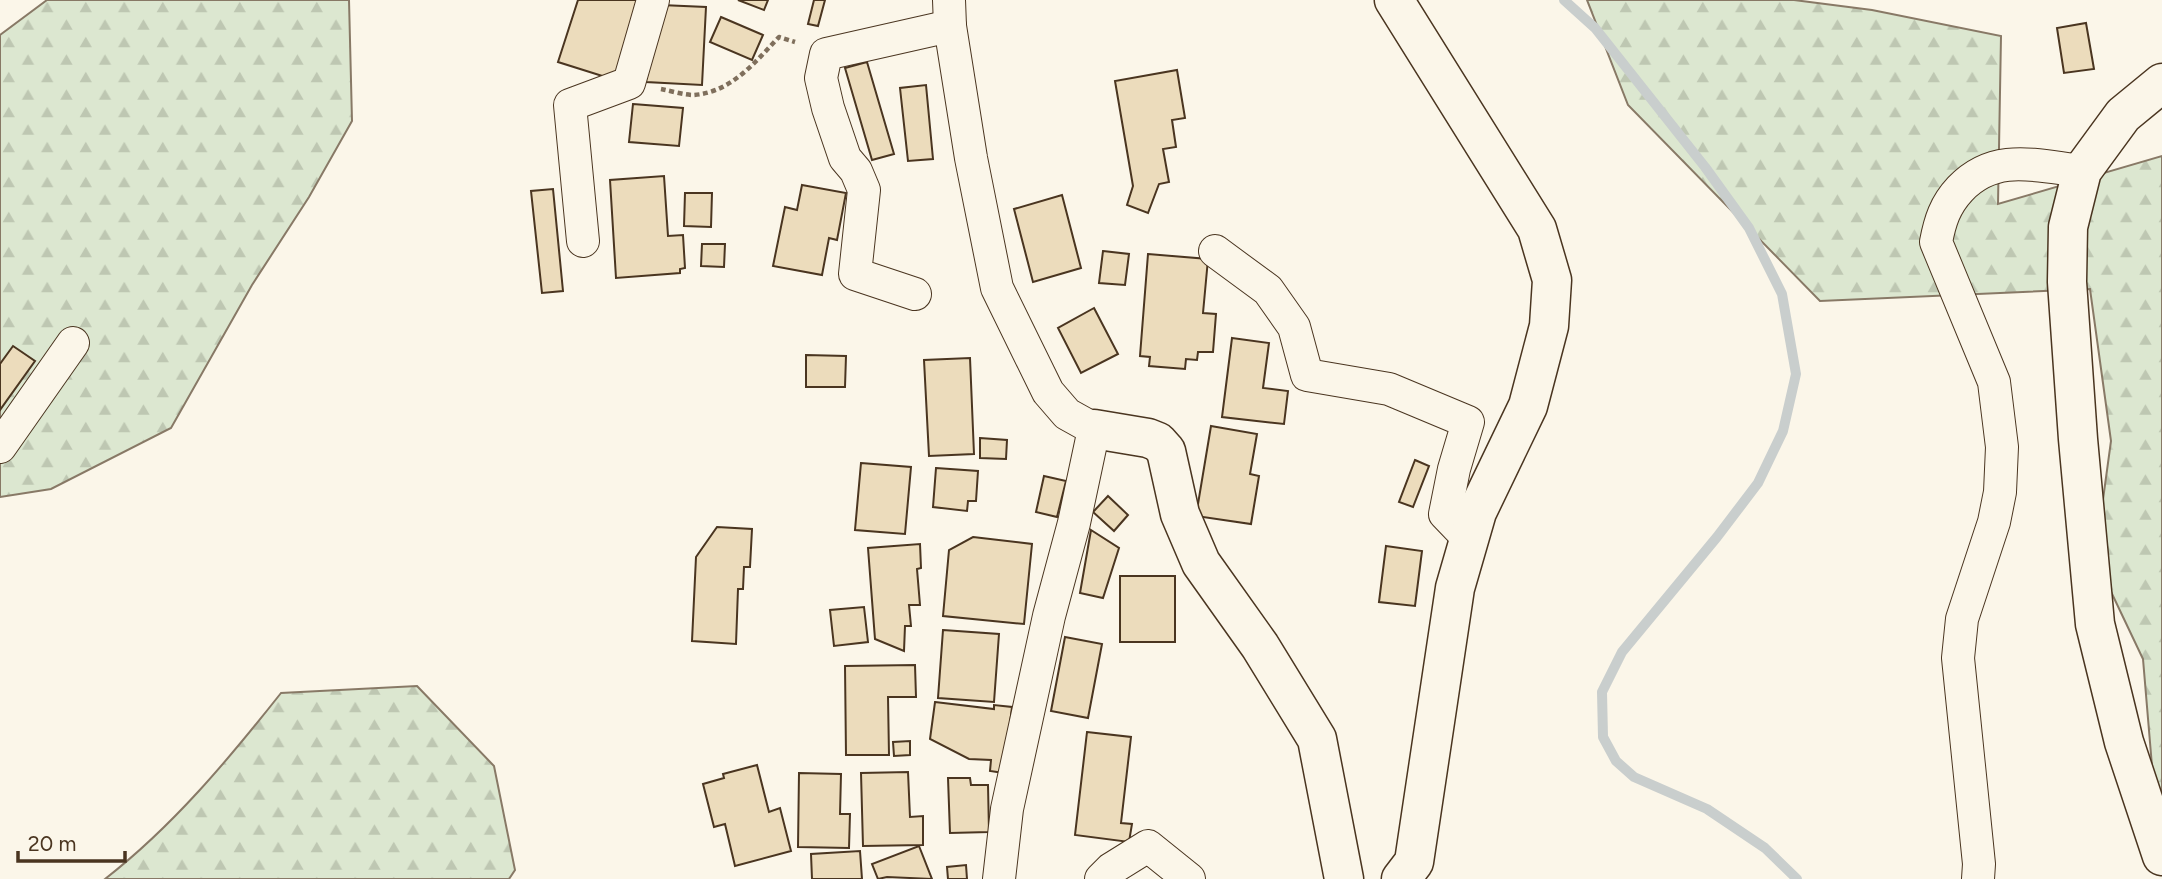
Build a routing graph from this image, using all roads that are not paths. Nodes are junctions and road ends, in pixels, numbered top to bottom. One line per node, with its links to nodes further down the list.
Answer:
1 (653, 0): 6 (street)
2 (1394, 0): 12 (street)
3 (949, 13): 8 (street); 10 (street)
4 (2162, 83): 5 (street)
5 (2082, 171): 13 (street); 19 (street)
6 (583, 242)
7 (1216, 251): 12 (street)
8 (915, 294)
9 (73, 343): 11 (street)
10 (1094, 429): 14 (street); 17 (street)
11 (0, 447)
12 (1469, 539): 18 (street)
13 (2162, 856)
14 (999, 879)
15 (1101, 879): 16 (street)
16 (1189, 879)
17 (1343, 879)
18 (1401, 879)
19 (1978, 879)

